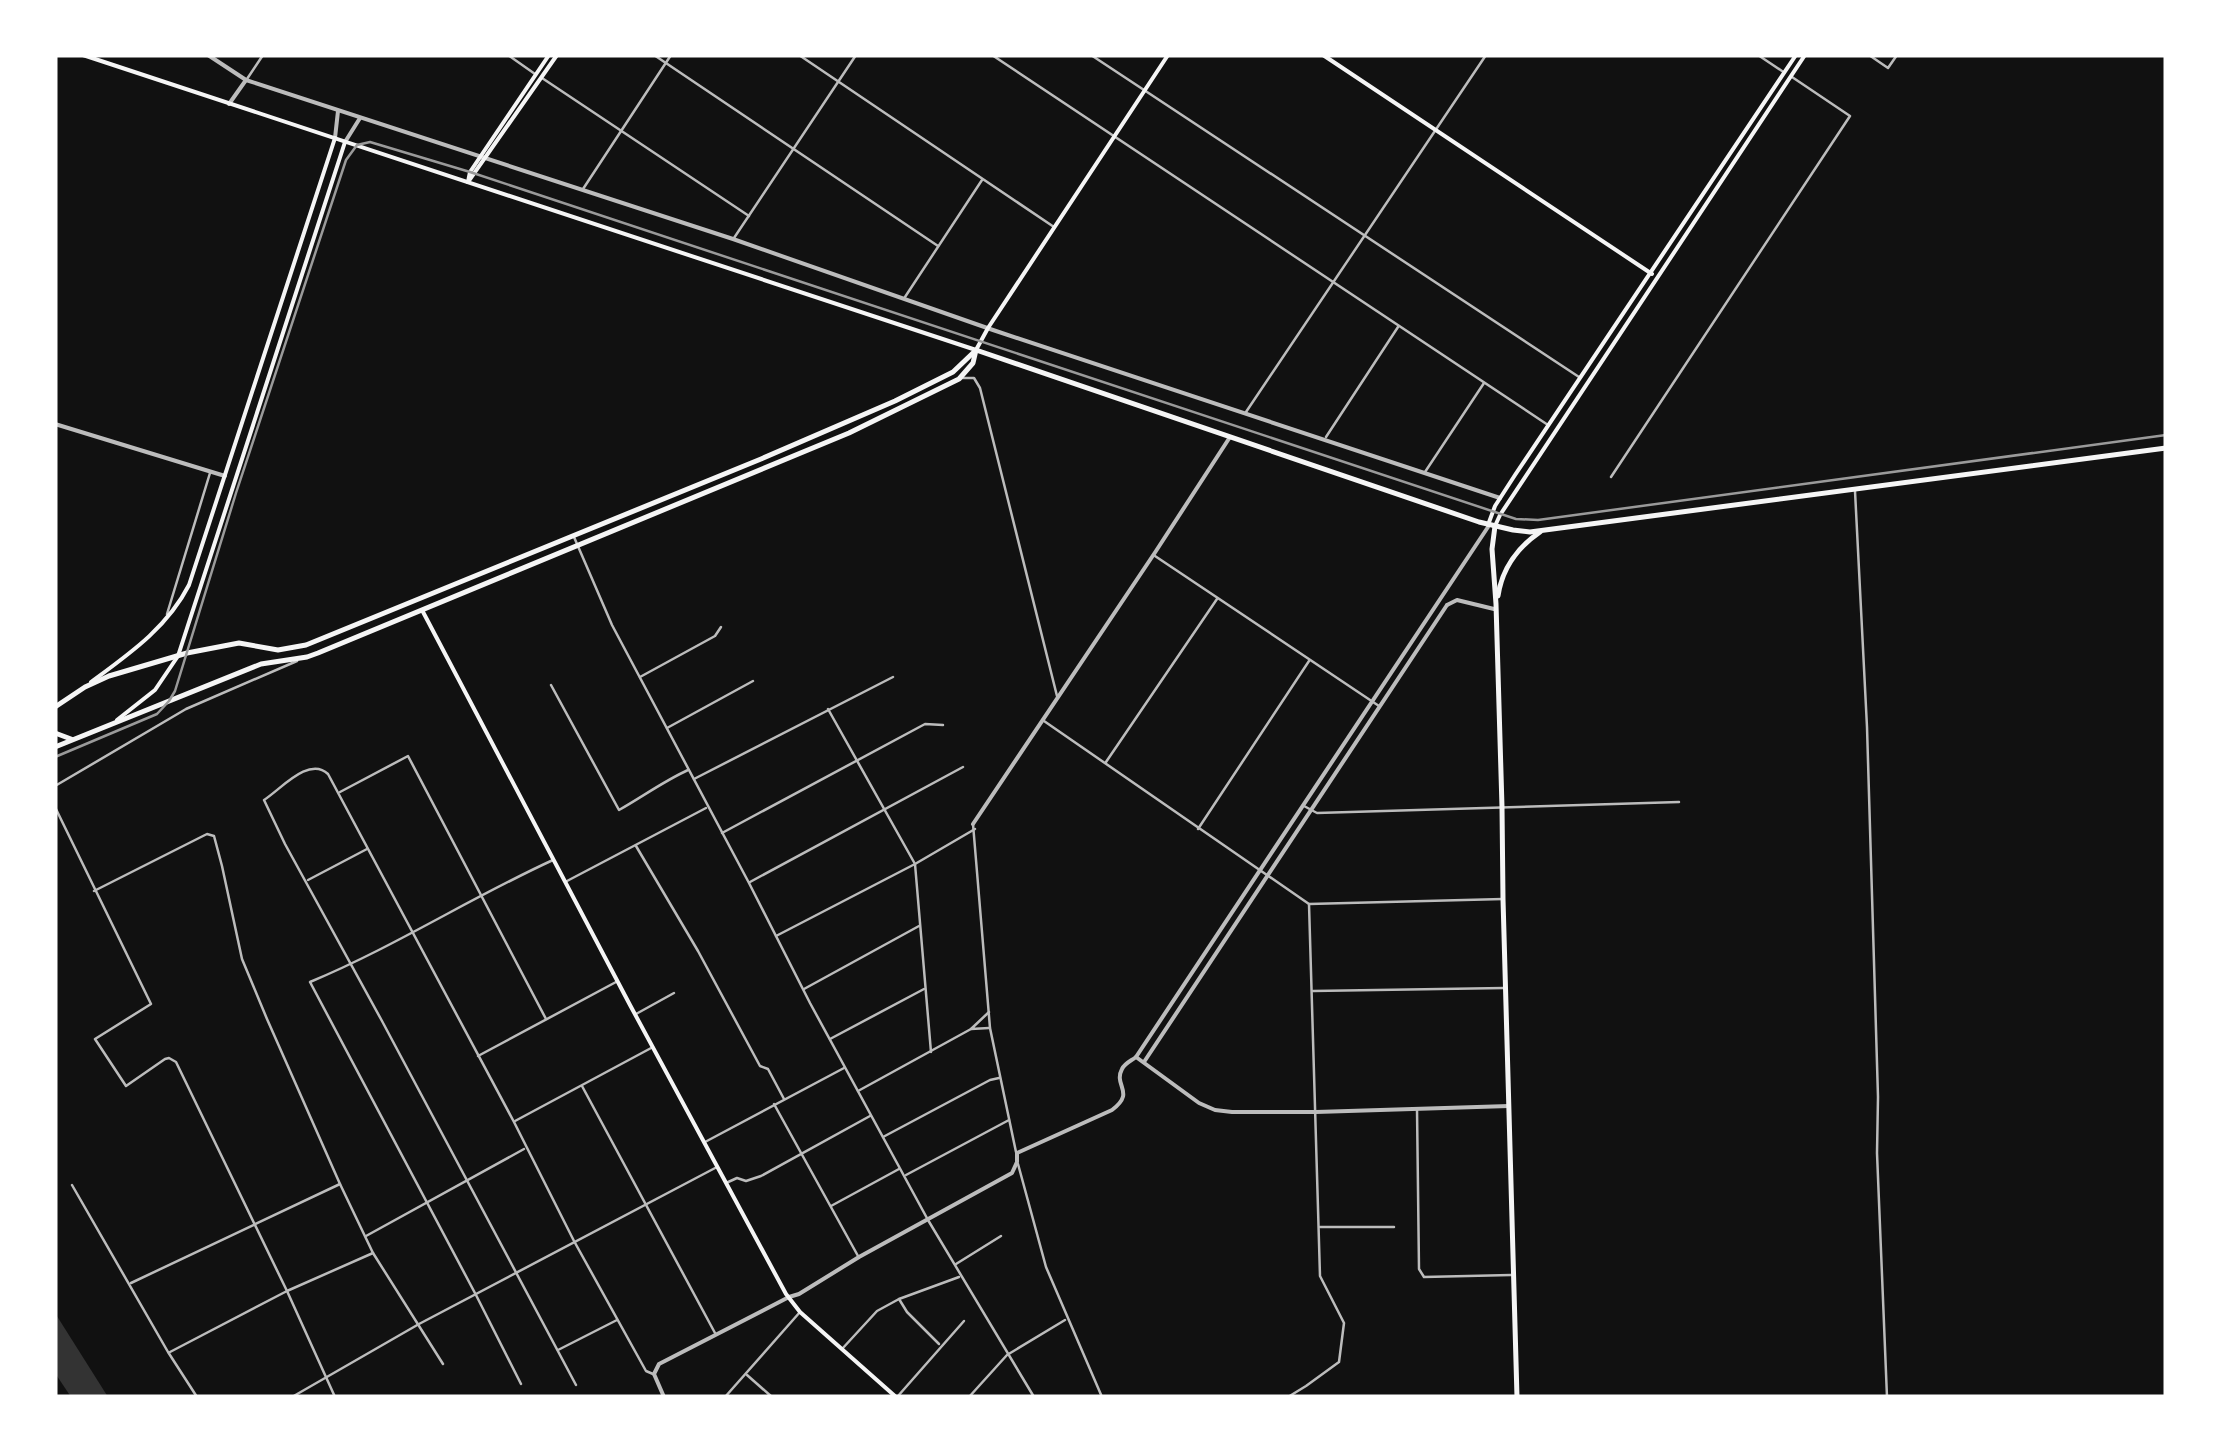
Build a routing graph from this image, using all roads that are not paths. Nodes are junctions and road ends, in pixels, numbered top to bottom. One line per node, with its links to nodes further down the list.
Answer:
1 (83, 55): 29 (main road)
2 (208, 55): 26 (street)
3 (263, 55): 26 (street)
4 (508, 55): 23 (street)
5 (549, 55): 23 (main road)
6 (558, 55): 25 (main road)
7 (654, 55): 21 (street)
8 (671, 55): 21 (street)
9 (798, 55): 27 (street)
10 (856, 55): 27 (street)
11 (992, 55): 34 (street)
12 (1092, 55): 28 (street)
13 (1168, 55): 28 (main road)
14 (1323, 55): 32 (main road)
15 (1486, 55): 32 (street)
16 (1758, 55): 22 (street)
17 (1796, 55): 22 (main road)
18 (1804, 55): 24 (main road)
19 (1869, 55): 20 (street)
20 (1898, 55)
21 (666, 62): 33 (street); 37 (street)
22 (1784, 72): 24 (main road); 47 (main road)
23 (536, 74): 25 (street); 38 (main road)
24 (1790, 76): 48 (main road); 67 (street)
25 (542, 78): 33 (street); 38 (main road)
26 (246, 80): 29 (street); 30 (street)
27 (838, 82): 37 (street); 39 (street)
28 (1144, 90): 34 (main road); 44 (street)
29 (229, 104): 35 (main road)
30 (338, 111): 31 (street); 35 (street)
31 (360, 118): 36 (street); 38 (street)
32 (1435, 130): 44 (street); 47 (main road)
33 (621, 131): 41 (street); 42 (street)
34 (1114, 136): 43 (main road); 49 (street)
35 (335, 138): 36 (main road); 66 (main road)
36 (345, 142): 40 (main road); 68 (main road)
37 (794, 149): 42 (street); 46 (street)
38 (482, 159): 40 (main road); 41 (street)
39 (982, 179): 43 (street); 46 (street)
40 (468, 182): 53 (main road)
41 (582, 190): 45 (street)
42 (749, 216): 45 (street)
43 (1055, 228): 52 (main road)
44 (1365, 235): 49 (street); 54 (street)
45 (733, 239): 50 (street)
46 (938, 246): 50 (street)
47 (1650, 273): 48 (main road); 54 (main road)
48 (1657, 277): 60 (main road)
49 (1333, 282): 51 (street); 57 (street)
50 (905, 297): 52 (street)
51 (1399, 325): 56 (street); 62 (street)
52 (988, 328): 53 (main road); 57 (street)
53 (976, 350): 55 (main road); 61 (main road); 74 (main road)
54 (1580, 378): 59 (main road)
55 (959, 379): 75 (main road); 93 (street)
56 (1484, 382): 59 (street); 65 (street)
57 (1245, 414): 62 (street)
58 (55, 424): 64 (street)
59 (1548, 425): 60 (main road); 70 (main road)
60 (1556, 430): 71 (main road)
61 (1230, 437): 72 (main road); 76 (street)
62 (1324, 440): 65 (street)
63 (2166, 448): 69 (main road)
64 (210, 472): 66 (street); 83 (street)
65 (1425, 473): 70 (street)
66 (225, 476): 68 (main road); 83 (main road)
67 (1611, 476)
68 (234, 479): 85 (main road)
69 (1855, 489): 73 (main road); 233 (street)
70 (1500, 498): 71 (main road); 72 (main road)
71 (1508, 503): 72 (main road)
72 (1490, 526): 73 (main road); 78 (street); 81 (main road)
73 (1545, 530): 81 (main road)
74 (574, 536): 75 (street); 79 (main road)
75 (578, 546): 82 (main road); 89 (street)
76 (1154, 555): 77 (street); 93 (street)
77 (1218, 598): 87 (street); 106 (street)
78 (1441, 598): 80 (street); 94 (street)
79 (418, 600): 82 (main road); 85 (main road)
80 (1447, 605): 81 (street); 95 (street)
81 (1496, 606): 116 (main road)
82 (422, 610): 86 (main road); 124 (main road)
83 (165, 622): 92 (main road)
84 (722, 627): 89 (street)
85 (178, 656): 92 (main road); 100 (main road)
86 (306, 657): 100 (main road); 110 (street)
87 (1310, 660): 94 (street); 120 (street)
88 (893, 677): 97 (street)
89 (639, 678): 101 (street)
90 (753, 680): 101 (street)
91 (551, 685): 108 (street)
92 (85, 687): 96 (main road)
93 (1057, 698): 98 (street)
94 (1372, 702): 95 (street); 113 (street)
95 (1379, 706): 118 (street)
96 (56, 707)
97 (828, 709): 105 (street); 109 (street)
98 (1043, 720): 106 (street); 119 (street)
99 (943, 725): 105 (street)
100 (109, 726): 103 (main road)
101 (666, 728): 108 (street)
102 (55, 733): 103 (main road)
103 (74, 738): 104 (main road)
104 (55, 747)
105 (857, 760): 117 (street); 121 (street)
106 (1105, 763): 120 (street)
107 (963, 767): 117 (street)
108 (688, 770): 109 (street)
109 (693, 780): 115 (street)
110 (55, 786)
111 (338, 793): 123 (street); 128 (street); 132 (street)
112 (1680, 802): 116 (street)
113 (1303, 805): 118 (street); 126 (street)
114 (55, 807): 131 (street)
115 (707, 807): 121 (street); 122 (street)
116 (1502, 807): 118 (street); 133 (main road)
117 (886, 810): 125 (street); 130 (street)
118 (1310, 810): 127 (street)
119 (974, 826): 125 (street); 147 (street)
120 (1198, 828): 126 (street)
121 (721, 834): 130 (street)
122 (636, 846): 129 (street); 162 (street)
123 (367, 849): 128 (street); 136 (street)
124 (554, 859): 129 (main road); 132 (street)
125 (915, 864): 135 (street); 137 (street)
126 (1260, 871): 127 (street); 138 (street)
127 (1266, 876): 134 (street); 139 (street)
128 (306, 881): 140 (street)
129 (566, 882): 141 (main road)
130 (749, 882): 137 (street)
131 (94, 892): 181 (street); 187 (street)
132 (481, 895): 136 (street); 149 (street)
133 (1503, 899): 134 (street); 143 (main road)
134 (1309, 904): 145 (street)
135 (920, 925): 142 (street); 144 (street)
136 (413, 932): 140 (street); 155 (street)
137 (775, 936): 144 (street)
138 (1210, 946): 139 (street); 156 (street)
139 (1217, 951): 157 (street)
140 (351, 965): 179 (street); 183 (street)
141 (617, 981): 148 (main road); 149 (street)
142 (926, 988): 152 (street); 154 (street)
143 (1506, 988): 145 (street); 164 (main road)
144 (804, 989): 152 (street)
145 (1312, 991): 166 (street)
146 (674, 993): 148 (street)
147 (989, 1012): 150 (street); 151 (street)
148 (635, 1015): 153 (main road)
149 (546, 1019): 155 (street)
150 (990, 1028): 151 (street); 159 (street)
151 (972, 1030): 154 (street)
152 (830, 1039): 158 (street)
153 (654, 1047): 160 (street); 171 (main road)
154 (931, 1052): 161 (street)
155 (478, 1056): 169 (street)
156 (1136, 1056): 157 (street); 173 (street)
157 (1144, 1062): 166 (street)
158 (845, 1068): 161 (street); 162 (street)
159 (1001, 1078): 168 (street); 170 (street)
160 (582, 1086): 169 (street); 184 (street)
161 (858, 1091): 167 (street)
162 (784, 1099): 163 (street)
163 (774, 1104): 171 (street); 174 (street)
164 (1509, 1106): 165 (street); 197 (main road)
165 (1417, 1109): 166 (street); 197 (street)
166 (1316, 1112): 188 (street)
167 (871, 1115): 170 (street); 174 (street)
168 (1009, 1120): 173 (street); 178 (street)
169 (514, 1122): 172 (street)
170 (884, 1137): 177 (street)
171 (704, 1143): 176 (main road)
172 (526, 1148): 179 (street); 192 (street)
173 (1016, 1153): 175 (street)
174 (801, 1154): 180 (street); 185 (street)
175 (1018, 1162): 186 (street); 205 (street)
176 (717, 1167): 180 (main road); 184 (street)
177 (900, 1168): 178 (street); 185 (street)
178 (904, 1176): 186 (street)
179 (468, 1180): 183 (street); 196 (street)
180 (726, 1183): 202 (main road)
181 (340, 1184): 187 (street); 190 (street)
182 (72, 1185): 199 (street)
183 (426, 1202): 190 (street); 201 (street)
184 (647, 1203): 192 (street); 209 (street)
185 (830, 1206): 194 (street)
186 (928, 1220): 194 (street); 195 (street)
187 (255, 1225): 199 (street); 200 (street)
188 (1318, 1227): 189 (street); 231 (street)
189 (1394, 1227)
190 (366, 1236): 193 (street)
191 (1002, 1236): 195 (street)
192 (574, 1241): 196 (street); 206 (street)
193 (373, 1252): 200 (street); 208 (street)
194 (859, 1256): 202 (street)
195 (954, 1265): 198 (street)
196 (517, 1274): 201 (street); 212 (street)
197 (1513, 1275): 232 (main road)
198 (961, 1276): 203 (street); 214 (street)
199 (130, 1284): 213 (street)
200 (287, 1291): 213 (street); 218 (street)
201 (476, 1294): 208 (street); 219 (street)
202 (789, 1297): 204 (main road); 209 (street)
203 (899, 1299): 210 (street); 211 (street)
204 (800, 1312): 211 (main road); 217 (street)
205 (1066, 1319): 214 (street); 230 (street)
206 (617, 1320): 212 (street); 216 (street)
207 (964, 1321): 210 (street)
208 (419, 1324): 215 (street); 218 (street)
209 (716, 1334): 216 (street)
210 (940, 1346): 227 (street)
211 (842, 1349): 227 (main road)
212 (557, 1350): 220 (street)
213 (168, 1352): 221 (street)
214 (1007, 1355): 228 (street); 229 (street)
215 (443, 1364)
216 (654, 1374): 224 (street)
217 (746, 1374): 225 (street); 226 (street)
218 (327, 1377): 222 (street); 223 (street)
219 (521, 1384)
220 (576, 1384)
221 (197, 1397)
222 (292, 1397)
223 (335, 1397)
224 (664, 1397)
225 (725, 1397)
226 (772, 1397)
227 (896, 1397)
228 (969, 1397)
229 (1034, 1397)
230 (1102, 1397)
231 (1288, 1397)
232 (1517, 1397)
233 (1887, 1397)

